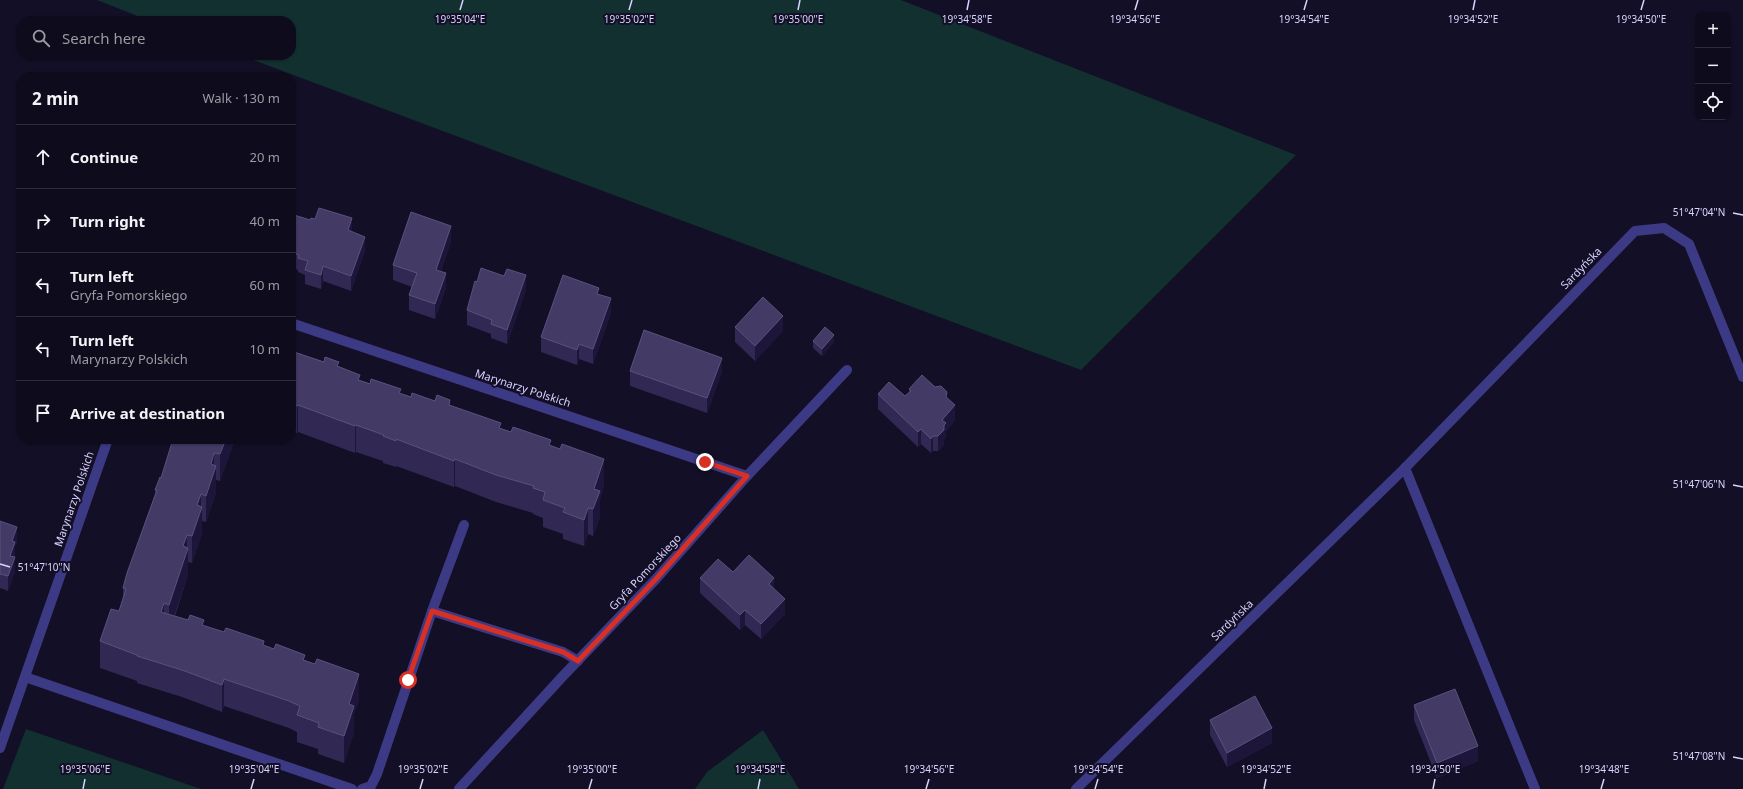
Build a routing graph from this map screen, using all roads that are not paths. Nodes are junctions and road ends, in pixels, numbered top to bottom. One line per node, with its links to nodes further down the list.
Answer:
1 (296, 325): 6 (street, Marynarzy Polskich)
2 (847, 370): 6 (street, Gryfa Pomorskiego)
3 (1743, 377): 5 (street, Sardyńska)
4 (106, 444): 10 (street, Marynarzy Polskich)
5 (1405, 468): 15 (street, Sardyńska); 16 (street)
6 (747, 476): 9 (street, Gryfa Pomorskiego)
7 (464, 525): 8 (street)
8 (432, 611): 9 (street); 13 (street)
9 (578, 661): 14 (street, Gryfa Pomorskiego)
10 (25, 677): 11 (street, Marynarzy Polskich); 12 (street)
11 (0, 748)
12 (352, 789)
13 (362, 789)
14 (459, 789)
15 (1076, 789)
16 (1535, 789)

